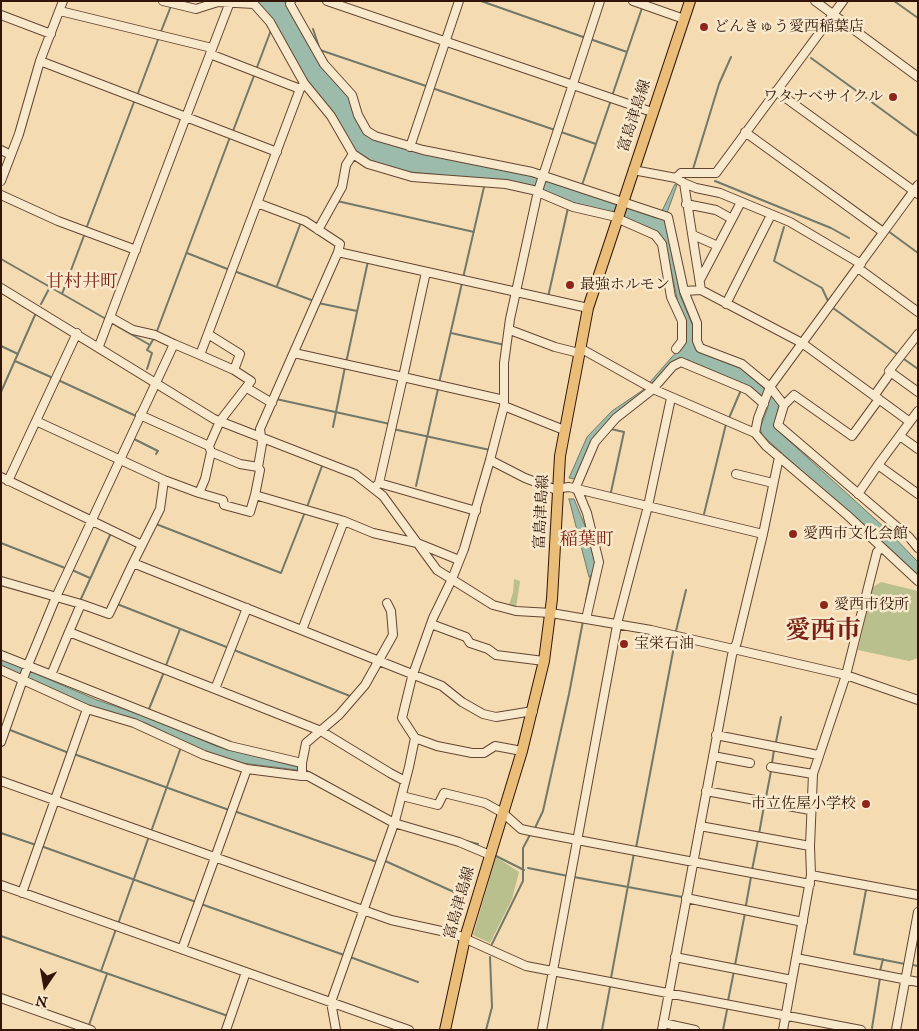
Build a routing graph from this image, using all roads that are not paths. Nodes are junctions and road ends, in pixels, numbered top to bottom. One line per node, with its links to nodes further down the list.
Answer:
1 (63, 1): 12 (street)
2 (163, 1): 10 (street)
3 (328, 1): 17 (street)
4 (459, 1): 17 (street)
5 (600, 1): 21 (street)
6 (632, 1): 15 (street)
7 (690, 1): 15 (main road, 富島津島線)
8 (815, 1): 13 (street)
9 (843, 1): 13 (street)
10 (230, 2): 18 (street); 22 (street)
11 (290, 2): 27 (street)
12 (60, 11): 16 (street); 18 (street)
13 (833, 14): 20 (street); 23 (street)
14 (1, 15): 16 (street)
15 (684, 19): 24 (main road, 富島津島線)
16 (51, 34): 19 (street)
17 (446, 41): 21 (street); 27 (street)
18 (211, 51): 22 (street); 25 (street)
19 (40, 61): 25 (street); 31 (street)
20 (918, 77)
21 (573, 85): 24 (street); 33 (street)
22 (302, 86): 29 (street); 30 (street)
23 (776, 91): 26 (street); 37 (street)
24 (652, 112): 32 (main road, 富島津島線)
25 (186, 117): 29 (street); 51 (street)
26 (745, 132): 34 (street); 48 (street)
27 (410, 147): 33 (street)
28 (1, 150): 31 (street)
29 (276, 152): 42 (street)
30 (353, 154): 38 (street); 47 (street)
31 (12, 155): 35 (street)
32 (633, 170): 34 (street); 40 (main road, 富島津島線)
33 (542, 177): 38 (street); 40 (street)
34 (676, 178): 36 (street)
35 (1, 181)
36 (684, 183): 41 (street); 43 (street)
37 (916, 190): 48 (street)
38 (537, 191): 45 (street); 59 (street)
39 (1, 195): 51 (street)
40 (622, 202): 45 (main road, 富島津島線); 58 (street)
41 (741, 202): 44 (street); 46 (street)
42 (257, 203): 47 (street); 66 (street)
43 (686, 204): 46 (street); 49 (street)
44 (771, 214): 53 (street); 60 (street)
45 (617, 218): 61 (main road, 富島津島線); 71 (street)
46 (732, 219): 50 (street)
47 (318, 230): 52 (street)
48 (883, 232): 53 (street)
49 (693, 235): 50 (street); 55 (street)
50 (718, 246): 55 (street)
51 (136, 250): 63 (street)
52 (338, 252): 54 (street); 73 (street)
53 (859, 266): 62 (street); 68 (street)
54 (426, 272): 59 (street); 77 (street)
55 (700, 280): 57 (street)
56 (2, 290): 65 (street)
57 (701, 290): 58 (street); 60 (street)
58 (684, 291): 81 (street)
59 (516, 292): 61 (street); 64 (street)
60 (726, 304): 68 (street)
61 (588, 308): 72 (main road, 富島津島線)
62 (918, 312)
63 (110, 318): 69 (street); 70 (street)
64 (510, 330): 72 (street); 86 (street)
65 (77, 333): 70 (street); 91 (street)
66 (208, 334): 74 (street); 75 (street)
67 (918, 334): 76 (street)
68 (802, 343): 81 (street); 83 (street)
69 (174, 344): 74 (street); 78 (street)
70 (99, 346): 78 (street)
71 (676, 348)
72 (580, 350): 80 (street); 94 (main road, 富島津島線)
73 (294, 353): 77 (street); 85 (street)
74 (200, 355): 75 (street)
75 (234, 370): 79 (street)
76 (891, 372): 82 (street); 83 (street)
77 (403, 377): 86 (street); 109 (street)
78 (156, 381): 90 (street); 92 (street)
79 (247, 388): 85 (street); 92 (street)
80 (650, 388): 84 (street); 87 (street); 111 (street)
81 (770, 389): 87 (street); 88 (street)
82 (918, 392)
83 (877, 397): 88 (street); 93 (street)
84 (671, 398): 95 (street); 116 (street)
85 (272, 403): 97 (street)
86 (504, 403): 94 (street); 102 (street)
87 (764, 403): 95 (street)
88 (784, 405): 113 (street)
89 (918, 411): 93 (street)
90 (140, 415): 98 (street); 101 (street)
91 (36, 421): 101 (street); 106 (street)
92 (220, 422): 97 (street); 98 (street)
93 (910, 422): 96 (street)
94 (564, 430): 110 (main road, 富島津島線)
95 (755, 433): 100 (street)
96 (900, 436): 99 (street); 103 (street)
97 (260, 439): 104 (street); 109 (street)
98 (210, 449): 104 (street); 112 (street)
99 (918, 449)
100 (779, 457): 108 (street); 123 (street)
101 (120, 460): 107 (street); 118 (street)
102 (490, 460): 110 (street); 117 (street)
103 (878, 465): 113 (street); 114 (street)
104 (258, 467): 115 (street)
105 (736, 474): 108 (street)
106 (5, 479): 118 (street)
107 (164, 480): 112 (street); 122 (street)
108 (773, 483): 120 (street)
109 (376, 485): 117 (street); 121 (street)
110 (558, 488): 111 (street); 134 (main road, 富島津島線)
111 (576, 489): 116 (street); 135 (street)
112 (199, 493): 115 (street)
113 (858, 494): 124 (street)
114 (918, 494)
115 (255, 495): 119 (street)
116 (648, 506): 120 (street); 137 (street)
117 (476, 511): 125 (street)
118 (92, 521): 122 (street); 130 (street)
119 (344, 521): 121 (street); 138 (street)
120 (763, 534): 140 (street)
121 (417, 543): 125 (street); 127 (street)
122 (142, 545): 126 (street)
123 (881, 548): 129 (street); 148 (street)
124 (918, 548)
125 (460, 560): 127 (street)
126 (133, 564): 132 (street); 133 (street)
127 (452, 579): 134 (street); 136 (street)
128 (1, 581): 130 (street)
129 (918, 581)
130 (56, 597): 132 (street); 144 (street)
131 (387, 603): 142 (street)
132 (81, 604): 139 (street)
133 (247, 608): 138 (street); 150 (street)
134 (551, 614): 135 (street); 143 (main road, 富島津島線)
135 (584, 618): 137 (street)
136 (432, 624): 143 (street); 146 (street)
137 (617, 624): 140 (street); 175 (street)
138 (302, 630): 142 (street)
139 (69, 632): 147 (street); 150 (street)
140 (734, 649): 148 (street); 155 (street)
141 (1, 655): 144 (street)
142 (380, 661): 146 (street); 154 (street)
143 (544, 661): 153 (main road, 富島津島線)
144 (27, 666): 147 (street); 149 (street)
145 (1, 670): 149 (street)
146 (414, 674): 153 (street); 156 (street)
147 (51, 675): 164 (street)
148 (846, 675): 151 (street); 159 (street)
149 (24, 680): 152 (street); 157 (street)
150 (216, 690): 154 (street)
151 (918, 700)
152 (87, 709): 163 (street); 170 (street)
153 (533, 711): 158 (main road, 富島津島線)
154 (321, 731): 164 (street); 167 (street)
155 (716, 735): 159 (street); 160 (street)
156 (416, 738): 158 (street); 167 (street)
157 (1, 742)
158 (522, 751): 172 (main road, 富島津島線)
159 (818, 755): 165 (street)
160 (712, 756): 161 (street); 168 (street)
161 (750, 763)
162 (771, 767): 165 (street)
163 (247, 769): 164 (street); 178 (street)
164 (302, 770): 173 (street)
165 (813, 774): 171 (street)
166 (1, 781): 170 (street)
167 (406, 781): 169 (street)
168 (706, 791): 171 (street); 174 (street)
169 (402, 796): 172 (street); 173 (street)
170 (55, 800): 178 (street); 183 (street)
171 (810, 810): 176 (street)
172 (503, 812): 175 (street); 177 (main road, 富島津島線)
173 (394, 824): 177 (street); 186 (street)
174 (700, 826): 176 (street); 179 (street)
175 (576, 840): 179 (street); 193 (street)
176 (810, 846): 180 (street)
177 (490, 855): 189 (main road, 富島津島線)
178 (214, 856): 186 (street); 190 (street)
179 (693, 862): 181 (street); 185 (street)
180 (811, 875): 181 (street); 184 (street)
181 (810, 884): 188 (street)
182 (1, 885): 183 (street)
183 (22, 892): 190 (street)
184 (918, 895)
185 (686, 898): 188 (street); 191 (street)
186 (364, 910): 189 (street); 200 (street)
187 (918, 914): 196 (street)
188 (803, 922): 192 (street)
189 (465, 938): 193 (street); 208 (main road, 富島津島線)
190 (182, 949): 194 (street)
191 (675, 957): 195 (street); 198 (street)
192 (796, 958): 195 (street); 196 (street)
193 (552, 971): 198 (street); 209 (street)
194 (246, 972): 200 (street); 205 (street)
195 (792, 980): 201 (street)
196 (905, 980): 197 (street); 213 (street)
197 (918, 982)
198 (668, 993): 201 (street); 202 (street)
199 (1, 998): 204 (street)
200 (331, 1002): 206 (street); 207 (street)
201 (786, 1016): 203 (street); 211 (street)
202 (662, 1026): 210 (street)
203 (840, 1028): 212 (street)
204 (90, 1030)
205 (226, 1030)
206 (336, 1030)
207 (409, 1030)
208 (445, 1030)
209 (542, 1030)
210 (695, 1030)
211 (783, 1030)
212 (860, 1030)
213 (896, 1030)

